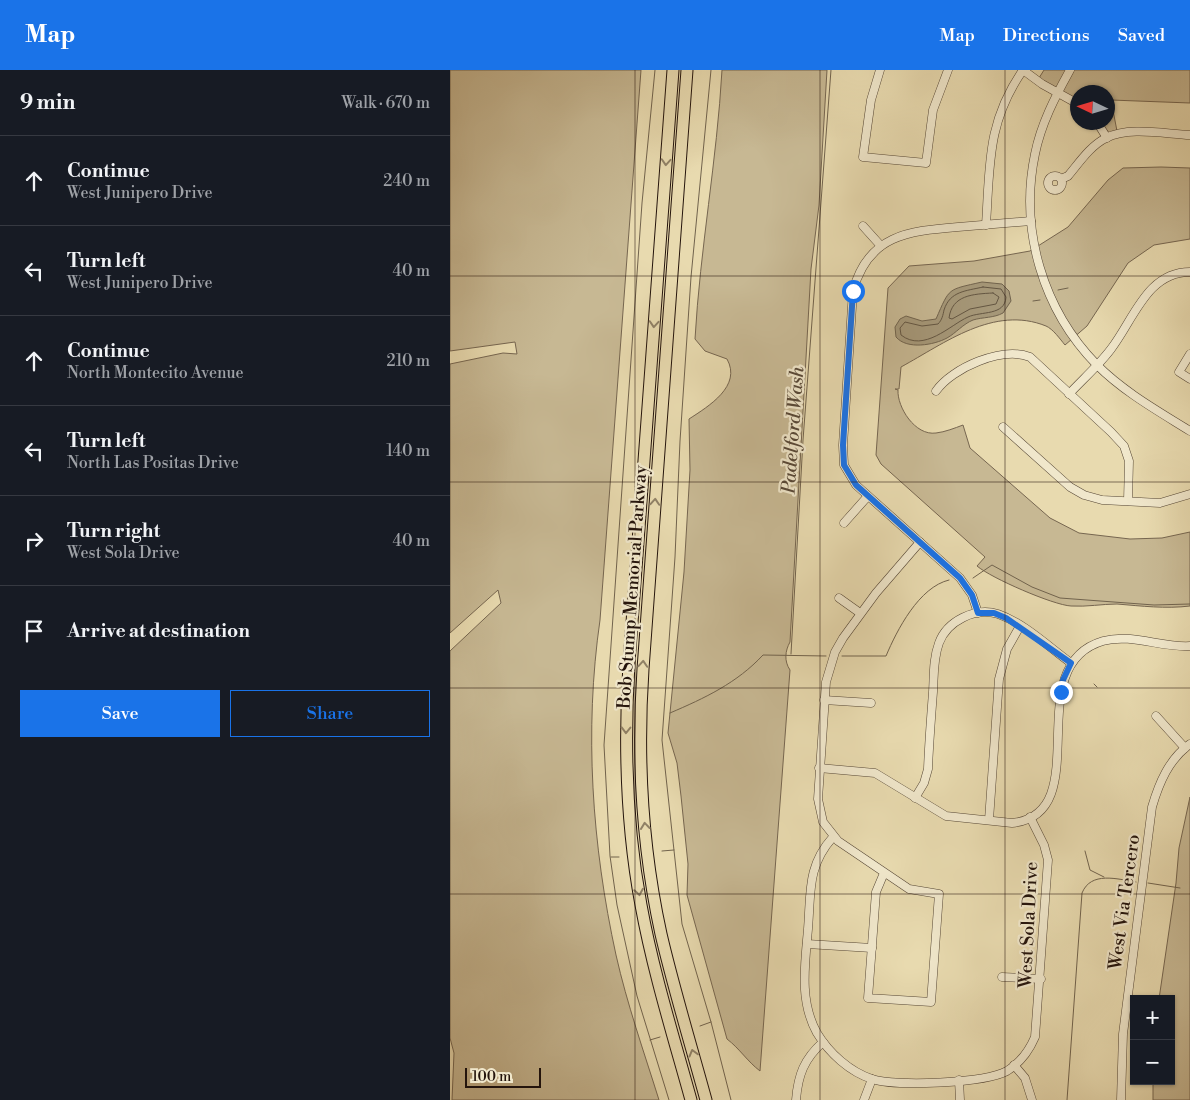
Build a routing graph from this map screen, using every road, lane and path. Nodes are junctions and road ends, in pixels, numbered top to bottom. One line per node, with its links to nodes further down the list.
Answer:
1 (672, 70): 54 (highway, Bob Stump Memorial Parkway, one-way to 54)
2 (689, 70): 55 (highway, Bob Stump Memorial Parkway, one-way to 2)
3 (880, 70): 4 (street)
4 (948, 70)
5 (1023, 70): 7 (street); 14 (street)
6 (1070, 70): 7 (street)
7 (1057, 93): 8 (street); 13 (street)
8 (1070, 100)
9 (1102, 130): 11 (street)
10 (1190, 135): 11 (street)
11 (1107, 138): 12 (street)
12 (1061, 179)
13 (1031, 221): 14 (street); 19 (street)
14 (986, 225): 16 (street)
15 (863, 226): 16 (street)
16 (881, 246): 26 (street)
17 (1190, 272): 19 (street)
18 (1190, 354): 20 (street)
19 (1097, 365): 22 (street); 24 (street)
20 (1190, 379)
21 (936, 391): 22 (street)
22 (1069, 394): 27 (street)
23 (1003, 427): 27 (street)
24 (1190, 431)
25 (1190, 494): 27 (street)
26 (868, 496): 28 (street); 29 (street)
27 (1128, 501)
28 (844, 523)
29 (920, 542): 31 (street); 32 (street)
30 (839, 598): 31 (street)
31 (860, 613): 36 (street)
32 (978, 613): 33 (street); 41 (street)
33 (1020, 626): 35 (street); 43 (street)
34 (1190, 646): 35 (street)
35 (1071, 663): 42 (street)
36 (824, 700): 37 (street); 40 (street)
37 (871, 703)
38 (1156, 716): 39 (street)
39 (1187, 746): 60 (street, West Via Tercero)
40 (820, 768): 41 (street); 44 (street)
41 (915, 798): 43 (street)
42 (1030, 817): 43 (street); 49 (street, West Sola Drive)
43 (989, 820)
44 (833, 837): 45 (street); 46 (street)
45 (884, 873): 47 (street); 47 (street)
46 (807, 944): 47 (street); 50 (street)
47 (872, 948)
48 (1002, 977): 49 (street)
49 (1041, 979): 51 (street, West Sola Drive)
50 (823, 1042): 52 (street); 56 (street)
51 (1014, 1065): 53 (street); 59 (street)
52 (872, 1079): 53 (street); 57 (street)
53 (958, 1080): 58 (street)
54 (692, 1100)
55 (706, 1100)
56 (796, 1100)
57 (864, 1100)
58 (960, 1100)
59 (1032, 1100)
60 (1121, 1100)

